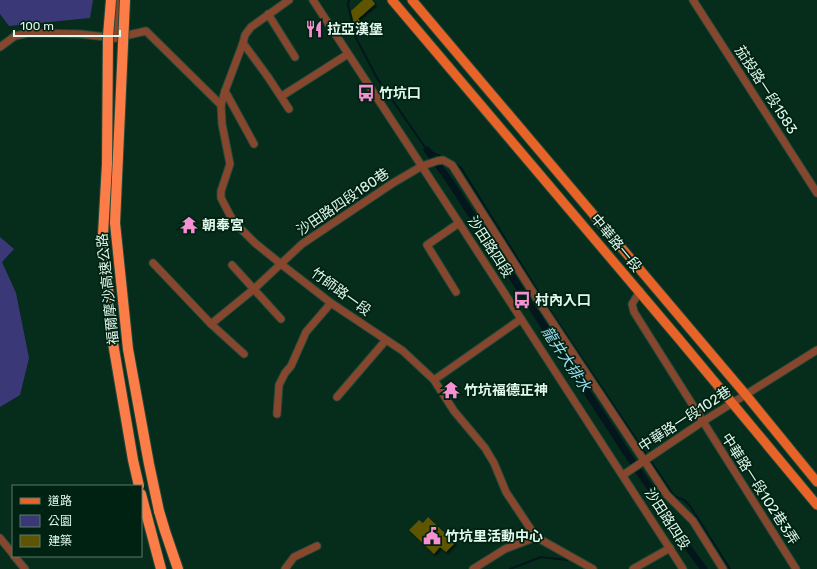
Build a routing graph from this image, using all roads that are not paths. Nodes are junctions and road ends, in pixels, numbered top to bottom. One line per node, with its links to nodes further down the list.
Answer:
1 (111, 0): 45 (highway, 福爾摩沙高速公路, bridge)
2 (119, 0): 10 (street)
3 (125, 0): 56 (highway, 福爾摩沙高速公路, bridge)
4 (289, 0): 9 (street, 竹師路一段)
5 (313, 0): 13 (street, 沙田路四段)
6 (392, 0): 27 (main road, 中華路一段)
7 (412, 0): 37 (main road, 中華路一段)
8 (693, 0): 21 (street, 茄投路一段1583)
9 (268, 14): 11 (street, 竹師路一段); 14 (street)
10 (115, 38): 12 (street); 17 (street)
11 (243, 43): 15 (street, 竹師路一段); 18 (street)
12 (0, 47)
13 (348, 54): 16 (street); 20 (street, 沙田路四段)
14 (295, 58)
15 (225, 91): 17 (street, 竹師路一段); 19 (street)
16 (285, 94)
17 (221, 106): 24 (street, 竹師路一段)
18 (289, 109)
19 (254, 144)
20 (422, 166): 22 (street, 沙田路四段); 24 (street, 沙田路四段180巷); 42 (street, 沙田路四段180巷)
21 (817, 193)
22 (460, 223): 28 (street); 31 (street, 沙田路四段)
23 (153, 263): 32 (street)
24 (281, 264): 26 (street, 沙田路四段180巷); 29 (street, 竹師路一段)
25 (232, 265): 26 (street)
26 (254, 289): 30 (street); 32 (street, 沙田路四段180巷)
27 (640, 291): 39 (main road, 中華路一段); 41 (street, 中華路一段102巷3弄)
28 (456, 292)
29 (331, 303): 33 (street, 竹師路一段); 40 (street)
30 (281, 319)
31 (521, 319): 36 (street); 43 (street, 沙田路四段)
32 (212, 324): 35 (street)
33 (386, 340): 36 (street, 竹師路一段); 38 (street)
34 (817, 350): 37 (street, 中華路一段102巷)
35 (244, 354)
36 (434, 380): 48 (street, 竹師路一段)
37 (746, 395): 39 (street, 中華路一段102巷); 44 (main road, 中華路一段)
38 (337, 397)
39 (732, 404): 41 (street, 中華路一段102巷); 47 (main road, 中華路一段)
40 (277, 414)
41 (702, 422): 42 (street, 中華路一段102巷); 63 (street, 中華路一段102巷3弄)
42 (642, 462): 43 (street, 中華路一段102巷); 62 (street, 沙田路四段180巷)
43 (623, 475): 51 (street, 沙田路四段)
44 (817, 482)
45 (139, 485)
46 (142, 498): 55 (highway)
47 (817, 505)
48 (536, 537): 58 (street); 59 (street, 竹師路一段)
49 (0, 538): 52 (street)
50 (316, 546): 57 (street)
51 (670, 548): 60 (street); 61 (street, 沙田路四段)
52 (12, 553)
53 (16, 557): 54 (street)
54 (25, 569)
55 (161, 569)
56 (178, 569)
57 (285, 569)
58 (473, 569)
59 (594, 569)
60 (633, 569)
61 (683, 569)
62 (723, 569)
63 (796, 569)

